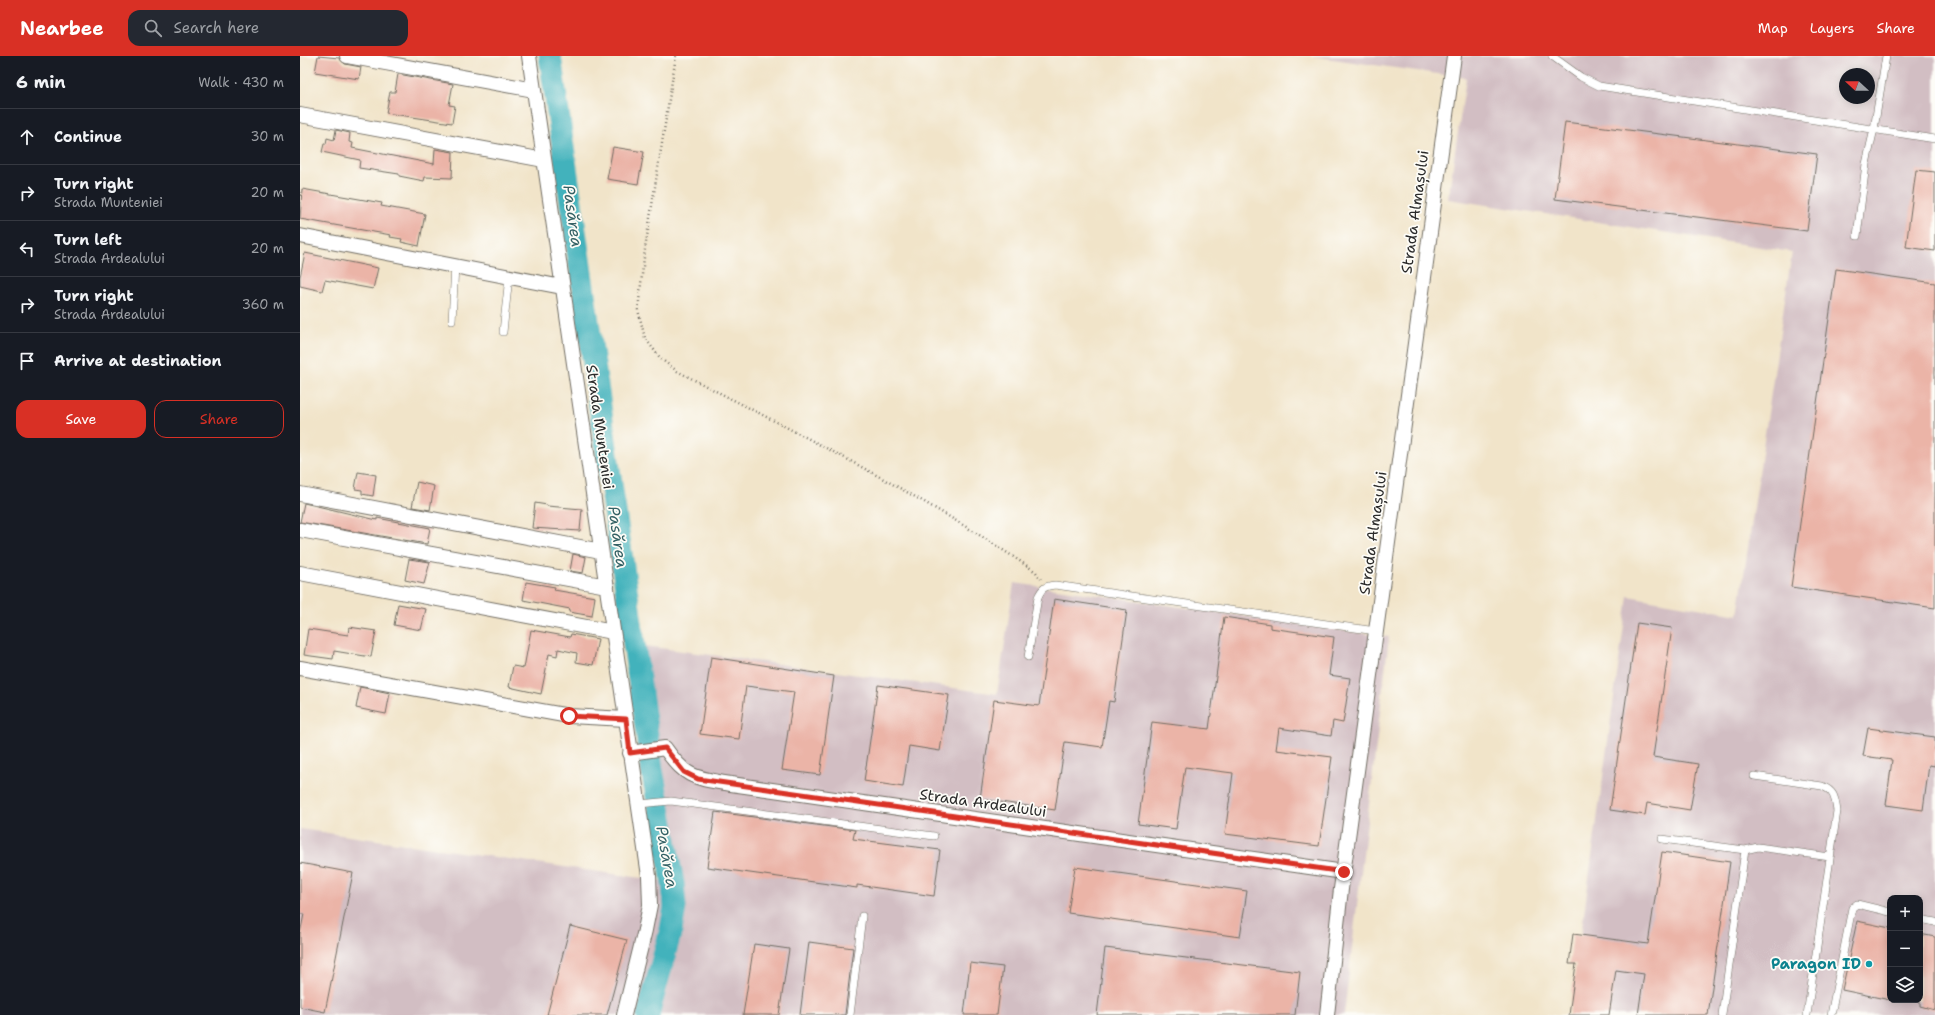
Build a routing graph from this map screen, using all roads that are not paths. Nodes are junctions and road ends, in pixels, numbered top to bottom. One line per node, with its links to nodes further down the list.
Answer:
1 (347, 56): 6 (street)
2 (529, 56): 6 (street, Strada Munteniei)
3 (1454, 56): 26 (street, Strada Almașului)
4 (1552, 56): 8 (lane)
5 (1886, 56): 8 (lane)
6 (534, 90): 10 (street, Strada Munteniei)
7 (300, 115): 10 (street)
8 (1874, 129): 9 (lane); 12 (lane)
9 (1935, 139)
10 (544, 160): 15 (street, Strada Munteniei)
11 (300, 236): 13 (street)
12 (1857, 236)
13 (455, 266): 14 (street); 16 (lane)
14 (509, 277): 15 (street); 17 (lane)
15 (562, 287): 20 (street, Strada Munteniei)
16 (452, 321)
17 (503, 332)
18 (300, 494): 20 (street)
19 (300, 530): 23 (street)
20 (601, 551): 23 (street, Strada Munteniei)
21 (300, 573): 24 (street)
22 (300, 581): 24 (street)
23 (607, 586): 25 (street, Strada Munteniei)
24 (404, 593): 25 (street)
25 (613, 632): 29 (street, Strada Munteniei)
26 (1376, 632): 27 (lane); 37 (street, Strada Almașului)
27 (1028, 657)
28 (300, 668): 29 (street)
29 (626, 719): 30 (street, Strada Munteniei)
30 (634, 753): 32 (street, Strada Munteniei); 37 (street, Strada Ardealului)
31 (1754, 776): 36 (lane)
32 (644, 803): 33 (lane); 42 (street, Strada Munteniei)
33 (934, 836)
34 (1662, 839): 35 (lane)
35 (1745, 850): 36 (lane); 45 (lane)
36 (1830, 858): 46 (lane)
37 (1344, 872): 44 (street, Strada Almașului)
38 (1887, 911): 47 (lane)
39 (862, 916): 43 (lane)
40 (1923, 920): 41 (lane)
41 (1935, 922)
42 (624, 1015)
43 (850, 1015)
44 (1326, 1015)
45 (1722, 1015)
46 (1807, 1015)
47 (1830, 1015)

